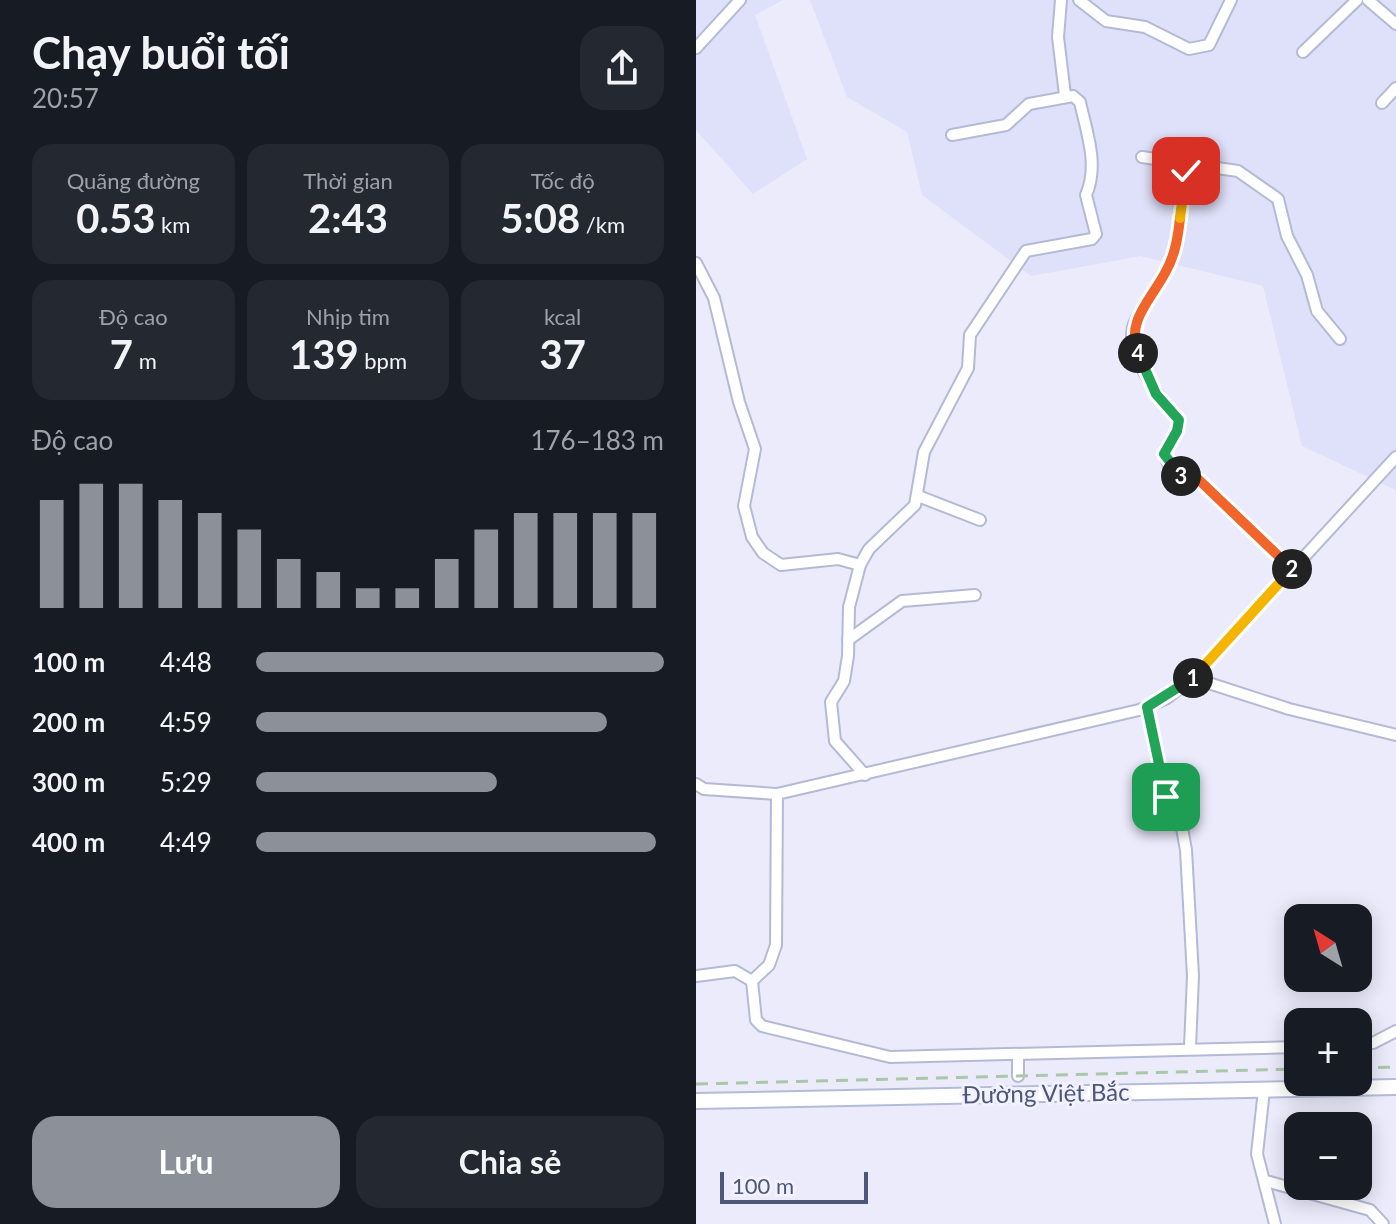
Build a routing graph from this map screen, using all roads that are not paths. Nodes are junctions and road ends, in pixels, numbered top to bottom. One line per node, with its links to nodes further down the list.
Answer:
1 (740, 0): 8 (street)
2 (1061, 0): 11 (street)
3 (1079, 0): 4 (street)
4 (1231, 0)
5 (1357, 0): 9 (street)
6 (1368, 0): 7 (street)
7 (1396, 24)
8 (696, 48)
9 (1303, 52)
10 (1396, 88): 12 (street)
11 (1065, 95): 13 (street); 19 (street)
12 (1382, 103)
13 (952, 135)
14 (1142, 157): 15 (street)
15 (1190, 166): 17 (street); 22 (street)
16 (696, 263): 21 (street)
17 (1340, 339)
18 (1396, 457): 22 (street)
19 (918, 496): 20 (street); 21 (street)
20 (980, 520)
21 (860, 565): 24 (street)
22 (1293, 570): 25 (street)
23 (975, 595): 24 (street)
24 (848, 640): 28 (street)
25 (1193, 678): 26 (street); 27 (street)
26 (1147, 707): 28 (street); 35 (street)
27 (1396, 735)
28 (865, 775): 30 (street)
29 (696, 784): 30 (street)
30 (777, 794): 32 (street)
31 (696, 976): 32 (street)
32 (752, 981): 37 (street)
33 (1396, 1031): 34 (street)
34 (1372, 1043)
35 (1190, 1047): 36 (street); 37 (street)
36 (1284, 1047)
37 (1018, 1054): 38 (street)
38 (1018, 1076)
39 (1396, 1087): 40 (main road, Đường Việt Bắc)
40 (1264, 1090): 41 (main road, Đường Việt Bắc); 42 (street)
41 (696, 1101)
42 (1266, 1181): 43 (street); 44 (street)
43 (1275, 1224)
44 (1383, 1224)

